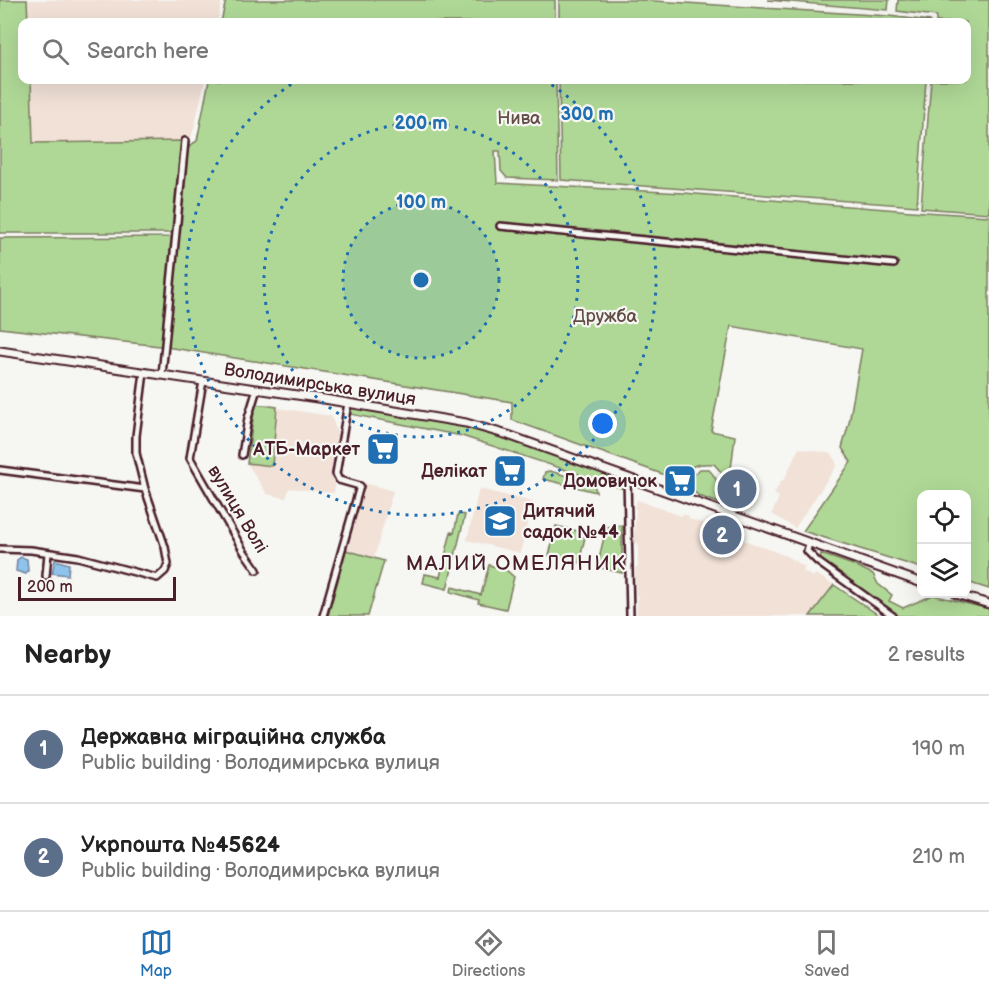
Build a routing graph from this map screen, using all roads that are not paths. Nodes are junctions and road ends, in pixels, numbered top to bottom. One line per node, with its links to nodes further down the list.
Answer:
1 (185, 141): 6 (street)
2 (500, 226): 3 (street)
3 (894, 264)
4 (0, 351): 5 (main road, Володимирська вулиця)
5 (144, 372): 6 (main road, Володимирська вулиця); 13 (street)
6 (162, 375): 7 (main road, Володимирська вулиця)
7 (203, 381): 8 (main road, Володимирська вулиця); 17 (street, вулиця Волі)
8 (257, 389): 9 (main road, Володимирська вулиця); 10 (street, вулиця Волі)
9 (348, 403): 12 (main road, Володимирська вулиця); 22 (street)
10 (242, 454)
11 (0, 470): 13 (street)
12 (627, 477): 14 (main road, Володимирська вулиця); 23 (street)
13 (145, 489): 16 (street)
14 (809, 543): 19 (main road, Володимирська вулиця); 24 (street)
15 (0, 549): 16 (street)
16 (48, 553): 18 (street)
17 (257, 570)
18 (46, 576)
19 (917, 582)
20 (969, 598): 21 (main road)
21 (989, 604)
22 (323, 616)
23 (630, 616)
24 (893, 616)

